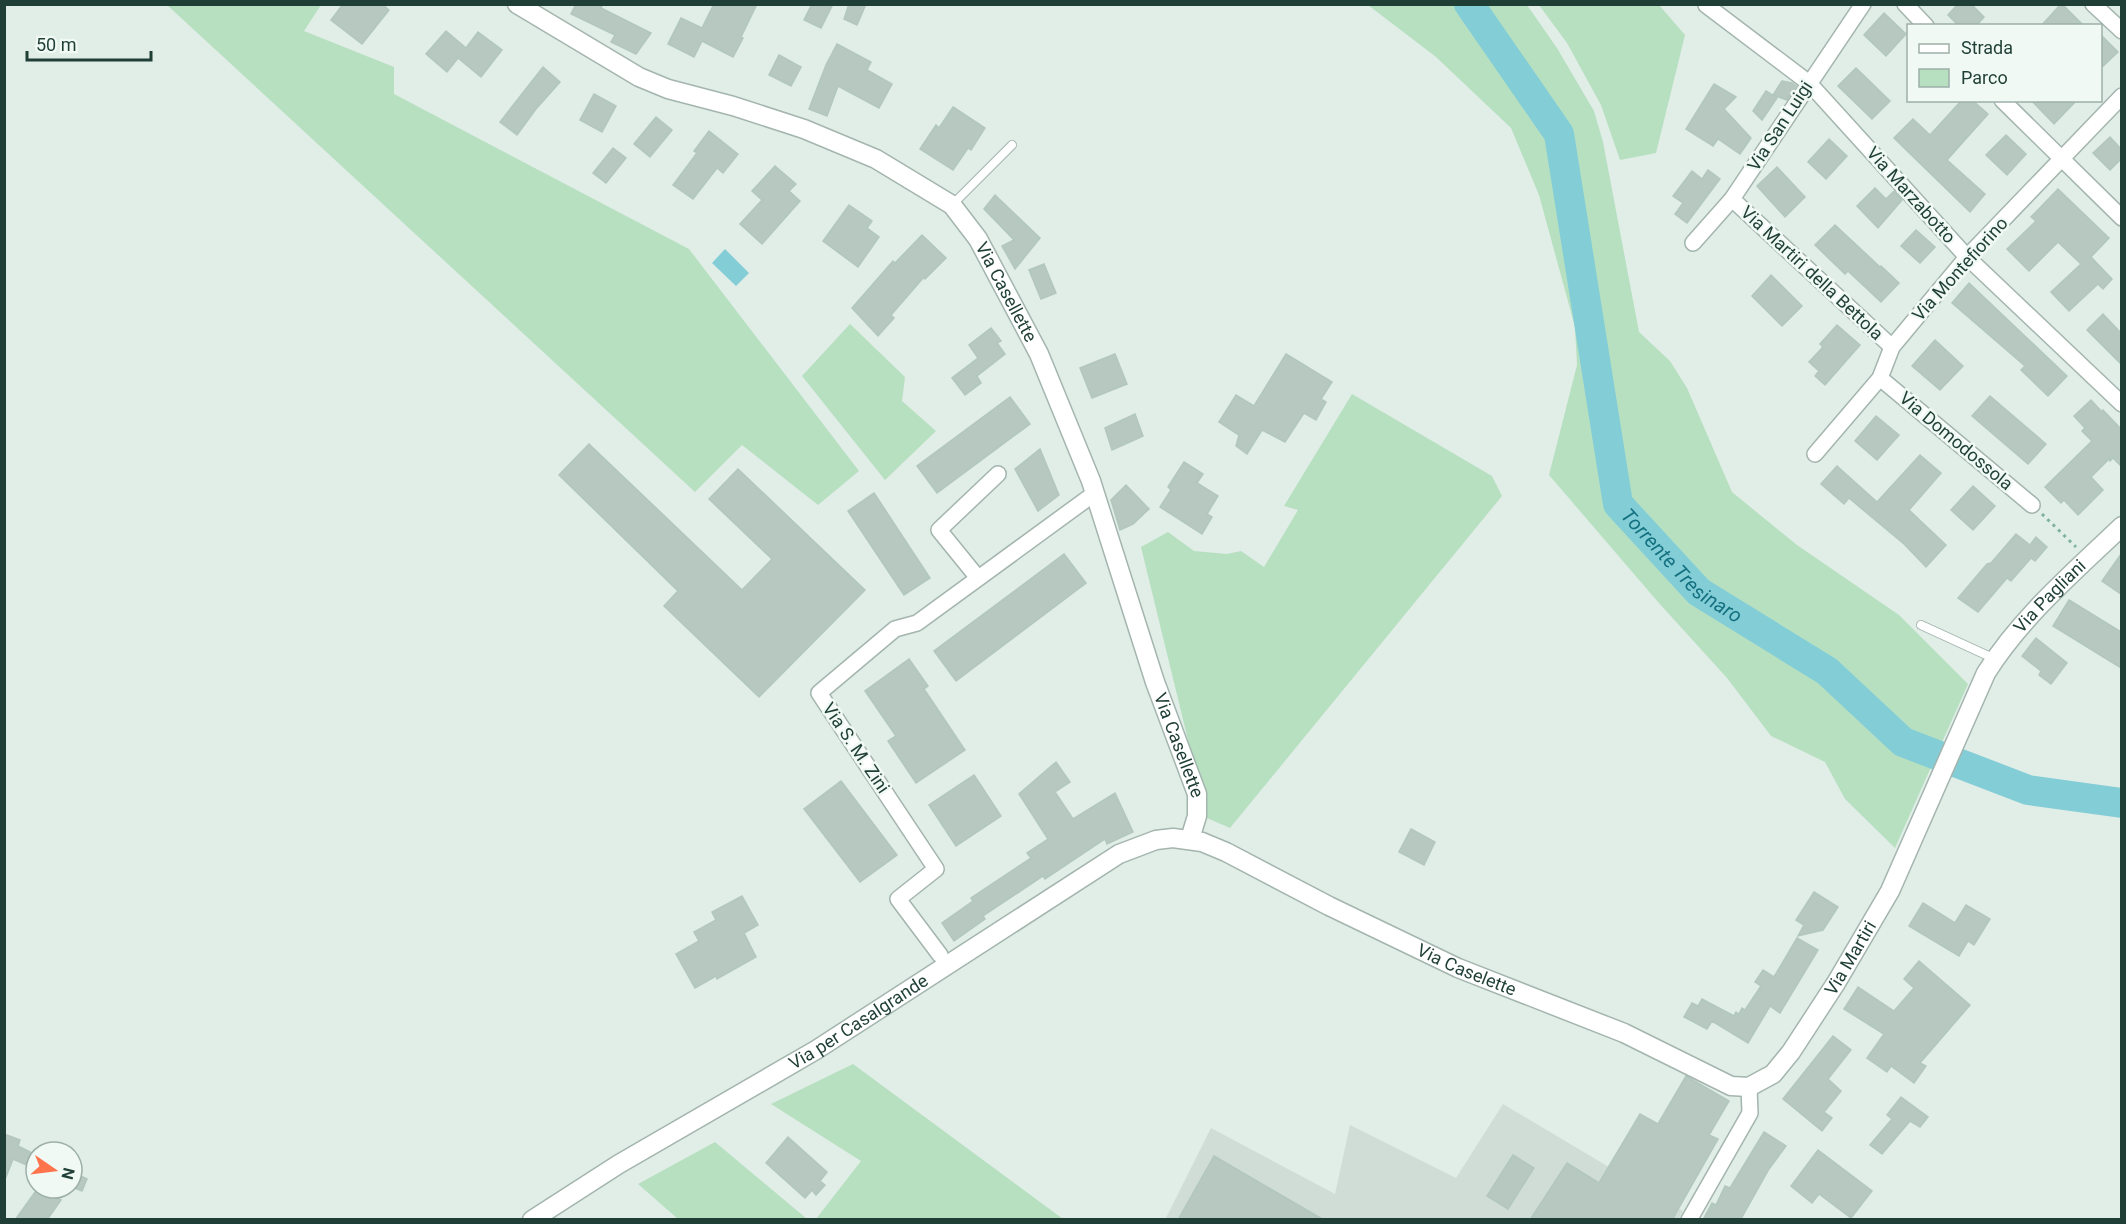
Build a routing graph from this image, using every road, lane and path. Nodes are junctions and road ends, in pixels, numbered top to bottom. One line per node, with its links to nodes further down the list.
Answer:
1 (517, 4): 14 (street, Via Casellette)
2 (1863, 4): 8 (street, Via San Luigi)
3 (1905, 4): 6 (street)
4 (2093, 4): 7 (street)
5 (1706, 5): 8 (street, Via Marzabotto)
6 (1924, 24)
7 (2121, 31)
8 (1809, 83): 13 (street, Via San Luigi); 17 (street, Via Marzabotto)
9 (2121, 96): 12 (street, Via Montefiorino)
10 (2004, 102): 12 (street)
11 (1012, 145): 14 (lane)
12 (2062, 160): 15 (street); 17 (street, Via Montefiorino)
13 (1732, 199): 16 (street, Via San Luigi); 18 (street, Via Martiri della Bettola)
14 (952, 206): 23 (street, Via Casellette)
15 (2121, 218)
16 (1693, 243)
17 (1967, 257): 18 (street, Via Montefiorino); 20 (street, Via Marzabotto)
18 (1892, 347): 19 (street, Via Montefiorino)
19 (1880, 378): 21 (street, Via Montefiorino); 24 (street, Via Domodossola)
20 (2121, 404)
21 (1815, 454)
22 (998, 474): 27 (street)
23 (1095, 493): 27 (street, Via S. M. Zini); 30 (street, Via Casellette)
24 (2032, 505): 26 (path)
25 (2121, 526): 26 (street, Via Pagliani)
26 (2088, 558): 29 (street, Via Pagliani)
27 (978, 578): 31 (street, Via S. M. Zini)
28 (1921, 625): 29 (lane)
29 (1990, 666): 32 (street, Via Martiri)
30 (1190, 839): 32 (street, Via Caselette); 33 (street, Via per Casalgrande)
31 (940, 955)
32 (1749, 1087): 34 (street)
33 (532, 1220)
34 (1689, 1220)

